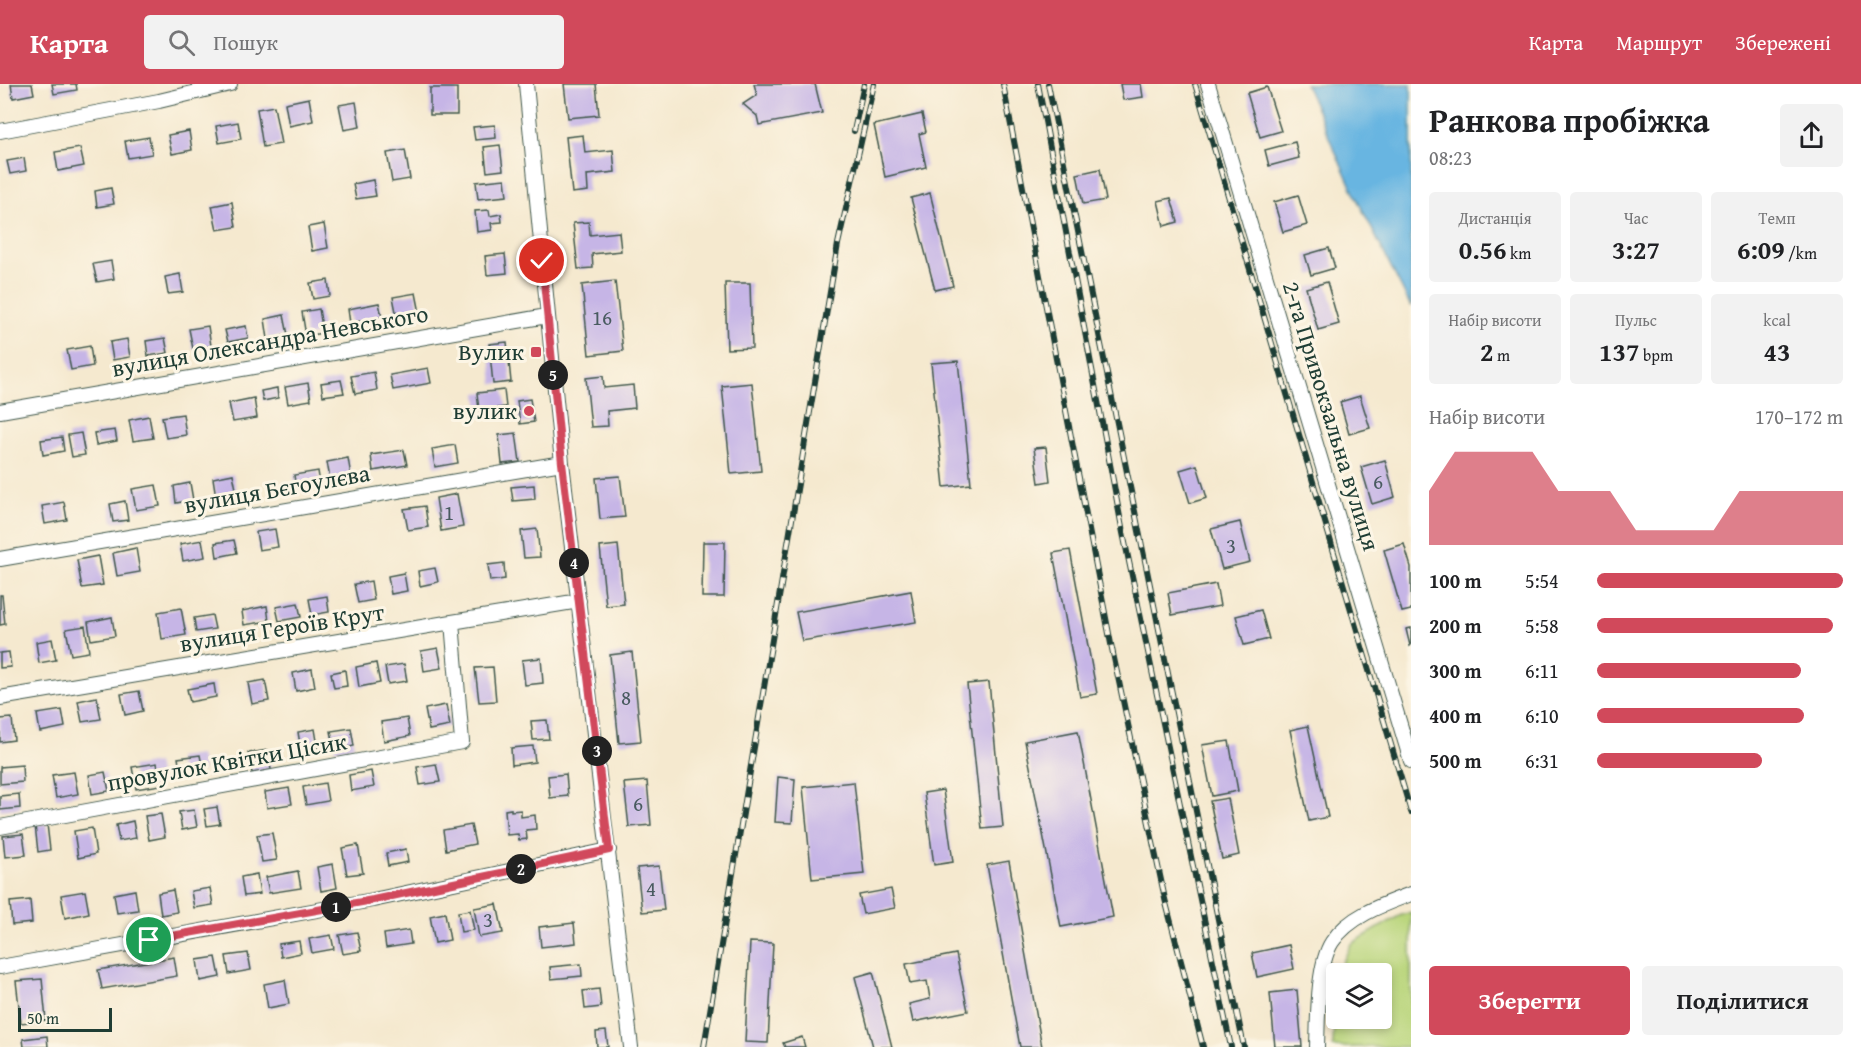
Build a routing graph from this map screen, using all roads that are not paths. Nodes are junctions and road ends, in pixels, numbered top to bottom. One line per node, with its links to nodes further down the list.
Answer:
1 (230, 84): 4 (street)
2 (526, 84): 5 (street)
3 (1208, 84): 12 (street, 2-га Привокзальна вулиця)
4 (0, 131)
5 (547, 316): 6 (street, вулиця Олександра Невського); 7 (street)
6 (0, 411)
7 (562, 463): 8 (street, вулиця Бєгоулєва); 9 (street)
8 (0, 559)
9 (579, 601): 10 (street, вулиця Героїв Крут); 14 (street)
10 (453, 622): 11 (street, вулиця Героїв Крут); 13 (street, провулок Квітки Цісик)
11 (0, 698)
12 (1411, 761)
13 (0, 827)
14 (609, 850): 16 (street); 17 (street)
15 (1411, 894): 18 (street)
16 (0, 967)
17 (631, 1047)
18 (1317, 1047)

